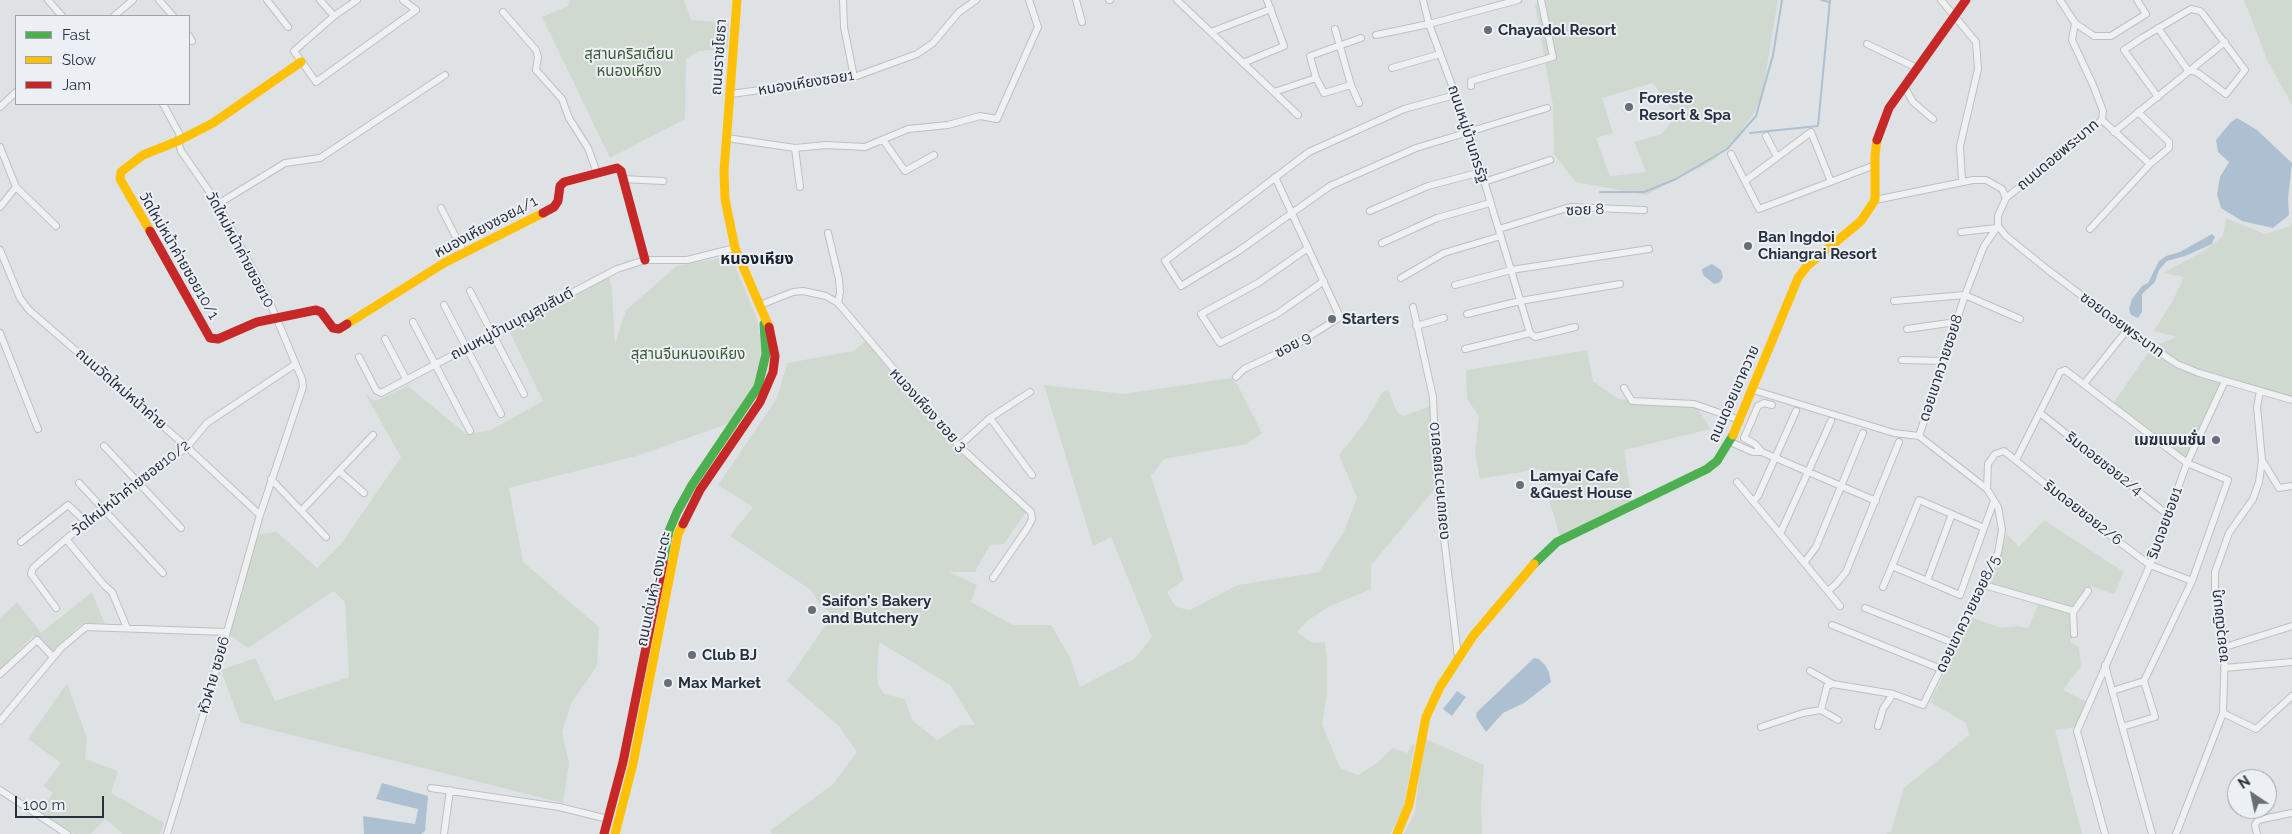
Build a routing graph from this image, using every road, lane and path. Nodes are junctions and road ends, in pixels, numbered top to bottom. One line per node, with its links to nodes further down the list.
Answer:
1 (48, 0): 24 (street)
2 (159, 0): 26 (street)
3 (267, 0): 32 (street)
4 (320, 0): 27 (street)
5 (357, 0): 27 (street)
6 (403, 0): 42 (street)
7 (737, 0): 55 (street, ถนนราชโยธา)
8 (843, 0): 48 (street)
9 (976, 0): 48 (street, หนองเหียงซอย1)
10 (1029, 0): 71 (street)
11 (1076, 0): 29 (street)
12 (1176, 0): 35 (street)
13 (1268, 0): 22 (street)
14 (1423, 0): 31 (street, ถนนหมู่บ้านกรรัฐ)
15 (1518, 0): 31 (street)
16 (1541, 0): 51 (street)
17 (1942, 0): 28 (street)
18 (1966, 0): 28 (street)
19 (2060, 0): 30 (street)
20 (2137, 0): 30 (street)
21 (129, 1): 25 (street)
22 (1271, 9): 35 (street); 43 (street)
23 (503, 12): 82 (street)
24 (61, 15)
25 (115, 15)
26 (171, 15)
27 (334, 16): 42 (street)
28 (1956, 16): 45 (street); 87 (street)
29 (1082, 22)
30 (2075, 23): 66 (street, ถนนดอยพระบาท)
31 (1429, 24): 36 (street); 41 (street, ถนนหมู่บ้านกรรัฐ)
32 (288, 27)
33 (2158, 28): 38 (street); 46 (street); 57 (street)
34 (1335, 29): 40 (street)
35 (1210, 32): 43 (street)
36 (1376, 35)
37 (1362, 38): 40 (street)
38 (2225, 42): 46 (street); 46 (street)
39 (1867, 44): 45 (street)
40 (1339, 48): 49 (street); 50 (street)
41 (1440, 54): 44 (street); 56 (street, ถนนหมู่บ้านกรรัฐ)
42 (301, 62): 72 (street)
43 (1243, 63): 53 (street)
44 (1392, 68)
45 (1917, 68): 52 (street)
46 (2190, 70): 57 (street)
47 (445, 75): 95 (street)
48 (854, 77): 55 (street, หนองเหียงซอย1)
49 (1316, 78): 50 (street); 53 (street)
50 (1351, 85): 58 (street)
51 (1471, 86)
52 (1904, 86): 65 (street); 80 (street)
53 (1274, 92): 63 (street)
54 (15, 93): 60 (street)
55 (731, 94): 64 (street, ถนนราชโยธา)
56 (1455, 95): 67 (street, ถนนหมู่บ้านกรรัฐ); 83 (street)
57 (2158, 97): 62 (street)
58 (1359, 103)
59 (164, 105): 72 (street, วัดใหม่หน้าค่ายซอย10)
60 (0, 107)
61 (1547, 108): 67 (street)
62 (2138, 112): 68 (street); 79 (street)
63 (1298, 115)
64 (729, 116): 70 (street, ถนนเด่นห้า-ดงมะดะ)
65 (1933, 118)
66 (2102, 120): 68 (street); 92 (street, ถนนดอยพระบาท)
67 (1469, 132): 81 (street, ถนนหมู่บ้านกรรัฐ); 100 (street)
68 (2114, 132): 79 (street)
69 (1766, 136): 77 (street)
70 (727, 138): 74 (street); 108 (street, ถนนเด่นห้า-ดงมะดะ)
71 (883, 140): 74 (street); 76 (street)
72 (178, 141): 95 (street, วัดใหม่หน้าค่ายซอย10); 128 (street, วัดใหม่หน้าค่ายซอย10/1)
73 (0, 147): 90 (street)
74 (795, 148): 91 (street)
75 (1731, 154): 86 (street)
76 (934, 155)
77 (1777, 157): 86 (street); 89 (street)
78 (1550, 160): 88 (street)
79 (2150, 164): 103 (street)
80 (1875, 165): 89 (street); 93 (street)
81 (1481, 172): 88 (street, ถนนหมู่บ้านกรรัฐ); 99 (street)
82 (596, 174): 84 (street, หนองเหียงซอย4/1); 112 (street, หนองเหียงซอย4/1)
83 (1275, 177): 100 (street); 100 (street)
84 (623, 179): 85 (street); 113 (street)
85 (663, 181)
86 (1745, 181): 89 (street)
87 (1962, 181): 92 (street); 93 (street)
88 (1484, 182): 94 (street, ถนนหมู่บ้านกรรัฐ)
89 (1831, 182)
90 (16, 187): 96 (street); 101 (street)
91 (800, 187)
92 (2006, 198): 102 (street)
93 (1875, 200): 153 (street, ถนนดอยเขาควาย)
94 (1490, 203): 106 (street, ถนนหมู่บ้านกรรัฐ); 107 (street)
95 (218, 204): 128 (street, วัดใหม่หน้าค่ายซอย10)
96 (0, 207)
97 (441, 208): 112 (street)
98 (1644, 210): 106 (street, ซอย 8)
99 (1370, 211)
100 (1291, 212): 109 (street)
101 (56, 226)
102 (1998, 227): 104 (street); 120 (street, ดอยเขาควายซอย8); 136 (street, ซอยดอยพระบาท)
103 (2090, 229)
104 (1961, 232)
105 (828, 233): 123 (street)
106 (1500, 233): 114 (street, ถนนหมู่บ้านกรรัฐ); 115 (street, ซอย 8)
107 (1382, 243)
108 (735, 248): 113 (street, ถนนหมู่บ้านบุญสุขสันต์); 126 (street, ถนนเด่นห้า-ดงมะดะ)
109 (1308, 248): 116 (street); 116 (street)
110 (1649, 249): 114 (street)
111 (0, 253): 175 (street, ถนนวัดใหม่หน้าค่าย)
112 (464, 253): 128 (street, หนองเหียงซอย4/1)
113 (646, 260): 139 (street, ถนนหมู่บ้านบุญสุขสันต์)
114 (1511, 270): 118 (street); 121 (street, ถนนหมู่บ้านกรรัฐ)
115 (1401, 278)
116 (1324, 281): 148 (street, ซอย 9)
117 (1620, 284): 121 (street)
118 (1454, 286)
119 (470, 291): 139 (street)
120 (1965, 295): 122 (street); 130 (street); 132 (street, ดอยเขาควายซอย8)
121 (1520, 301): 127 (street); 138 (street, ถนนหมู่บ้านกรรัฐ)
122 (1894, 301)
123 (838, 303): 126 (street, หนองเหียง ซอย 3); 174 (street, หนองเหียง ซอย 3)
124 (444, 305): 141 (street)
125 (1413, 307): 133 (street, ดอยเขาควายซอย10)
126 (761, 309): 157 (street, ถนนเด่นห้า-ดงมะดะ)
127 (1467, 314)
128 (276, 318): 147 (street, วัดใหม่หน้าค่ายซอย10)
129 (1444, 318): 133 (street)
130 (2020, 319)
131 (413, 322): 146 (street)
132 (1956, 322): 135 (street); 145 (street, ดอยเขาควายซอย8)
133 (1416, 326): 230 (street, ดอยเขาควายซอย10)
134 (1576, 327): 138 (street)
135 (1908, 329)
136 (2127, 330): 150 (street, ซอยดอยพระบาท); 151 (street)
137 (0, 333): 166 (street)
138 (1530, 333): 142 (street)
139 (493, 334): 141 (street, ถนนหมู่บ้านบุญสุขสันต์); 156 (street)
140 (385, 339): 149 (street)
141 (466, 348): 146 (street, ถนนหมู่บ้านบุญสุขสันต์); 162 (street)
142 (1465, 350)
143 (359, 357): 149 (street, ถนนหมู่บ้านบุญสุขสันต์)
144 (1902, 360): 145 (street)
145 (1943, 361): 170 (street, ดอยเขาควายซอย8)
146 (435, 364): 149 (street, ถนนหมู่บ้านบุญสุขสันต์); 167 (street)
147 (294, 365): 175 (street, วัดใหม่หน้าค่ายซอย10/2); 184 (street, หัวฝาย ซอย6)
148 (1236, 377)
149 (406, 379)
150 (2225, 381): 154 (street, ซอยดอยพระบาท); 180 (street, ริมดอยซอย1)
151 (2084, 384): 161 (street); 180 (street)
152 (1624, 388): 164 (street)
153 (1753, 390): 164 (street, ถนนดอยเขาควาย); 170 (street, ดอยเขาควายซอย8)
154 (2260, 391): 158 (street, ซอยดอยพระบาท); 179 (street, ซอยวุฒิชมภู)
155 (1030, 392): 163 (street)
156 (524, 394)
157 (756, 400): 253 (street, ถนนเด่นห้า-ดงมะดะ); 258 (street, ถนนเด่นห้า-ดงมะดะ)
158 (2292, 400)
159 (1772, 405): 176 (street)
160 (1796, 411): 177 (street)
161 (2040, 413): 178 (street); 199 (street, ริมดอยซอย2/4)
162 (501, 414)
163 (990, 418): 174 (street); 183 (street)
164 (1740, 420): 171 (street, ถนนดอยเขาควาย)
165 (1831, 421): 182 (street)
166 (38, 429)
167 (470, 430)
168 (1863, 433): 188 (street)
169 (373, 435): 181 (street)
170 (1919, 436): 190 (street, ดอยเขาควายซอย8/5)
171 (1730, 442): 176 (street); 230 (street, ถนนดอยเขาควาย)
172 (1899, 442): 193 (street)
173 (104, 446): 187 (street)
174 (959, 446): 211 (street, หนองเหียง ซอย 3)
175 (187, 447): 187 (street, วัดใหม่หน้าค่ายซอย10/2); 198 (street, ถนนวัดใหม่หน้าค่าย)
176 (1762, 452): 177 (street)
177 (1776, 458): 182 (street); 192 (street)
178 (2016, 460): 190 (street); 208 (street, ริมดอยซอย2/6)
179 (2262, 460): 189 (street); 228 (street, ซอยวุฒิชมภู)
180 (2187, 463): 199 (street, ริมดอยซอย1); 213 (street)
181 (340, 472): 191 (street); 196 (street)
182 (1808, 472): 188 (street); 203 (street)
183 (1032, 475)
184 (271, 479): 196 (street); 198 (street, หัวฝาย ซอย6)
185 (1737, 482): 192 (street)
186 (79, 483): 195 (street)
187 (139, 483): 195 (street, วัดใหม่หน้าค่ายซอย10/2); 201 (street)
188 (1842, 486): 193 (street); 207 (street)
189 (2292, 486)
190 (1987, 489): 194 (street, ดอยเขาควายซอย8/5)
191 (364, 493)
192 (1753, 501): 203 (street)
193 (1876, 501): 216 (street)
194 (1994, 501): 202 (street); 214 (street, ดอยเขาควายซอย8/5)
195 (105, 509): 200 (street, วัดใหม่หน้าค่ายซอย10/2); 210 (street)
196 (302, 510): 204 (street)
197 (1952, 514): 202 (street); 209 (street); 212 (street)
198 (260, 515): 225 (street, หัวฝาย ซอย6)
199 (2168, 515): 208 (street, ริมดอยซอย1)
200 (87, 523): 205 (street, วัดใหม่หน้าค่ายซอย10/2); 206 (street)
201 (181, 528)
202 (1984, 528): 212 (street)
203 (1780, 534): 207 (street)
204 (326, 537)
205 (66, 539): 219 (street, วัดใหม่หน้าค่ายซอย10/2); 224 (street)
206 (21, 542)
207 (1804, 563): 216 (street)
208 (2150, 565): 213 (street, ริมดอยซอย2/6); 232 (street, ริมดอยซอย1)
209 (1892, 566): 212 (street); 215 (street)
210 (163, 573)
211 (993, 578)
212 (1927, 581)
213 (2192, 581): 237 (street)
214 (1984, 585): 221 (street); 227 (street, ดอยเขาควายซอย8/5)
215 (1883, 587)
216 (1828, 591): 218 (street)
217 (2088, 591): 221 (street)
218 (1840, 606)
219 (56, 608)
220 (1865, 608): 227 (street)
221 (2073, 610): 226 (street)
222 (1832, 625): 234 (street)
223 (2292, 626): 228 (street)
224 (127, 628): 225 (street); 229 (street)
225 (226, 632): 255 (street, หัวฝาย ซอย6)
226 (2074, 634)
227 (1954, 643): 234 (street, ดอยเขาควายซอย8/5)
228 (2225, 647): 233 (street, ซอยวุฒิชมภู)
229 (53, 657): 236 (street); 245 (street)
230 (1458, 657): 259 (street, ถนนดอยเขาควาย)
231 (2292, 662): 233 (street)
232 (2105, 665): 239 (street); 260 (street, ริมดอยซอย1)
233 (2224, 668): 243 (street, ซอยวุฒิชมภู)
234 (1941, 669): 240 (street, ดอยเขาควายซอย8/5)
235 (1810, 671): 238 (street)
236 (0, 674)
237 (2144, 681): 239 (street); 248 (street)
238 (1833, 684): 240 (street); 242 (street)
239 (2112, 691): 248 (street)
240 (1893, 694): 246 (street)
241 (2292, 696): 243 (street)
242 (1821, 710): 244 (street); 247 (street)
243 (2223, 713): 262 (street, ซอยวุฒิชมภู)
244 (1838, 720)
245 (0, 721)
246 (1878, 726)
247 (1761, 727)
248 (2122, 727): 261 (street)
249 (430, 788): 251 (street)
250 (0, 790): 254 (street)
251 (450, 790): 253 (street); 256 (street)
252 (2292, 813): 264 (street)
253 (608, 819): 257 (street, ถนนเด่นห้า-ดงมะดะ)
254 (67, 834)
255 (166, 834)
256 (444, 834)
257 (604, 834)
258 (615, 834)
259 (1397, 834)
260 (2105, 834)
261 (2152, 834)
262 (2176, 834): 263 (street)
263 (2182, 834)
264 (2257, 834)

